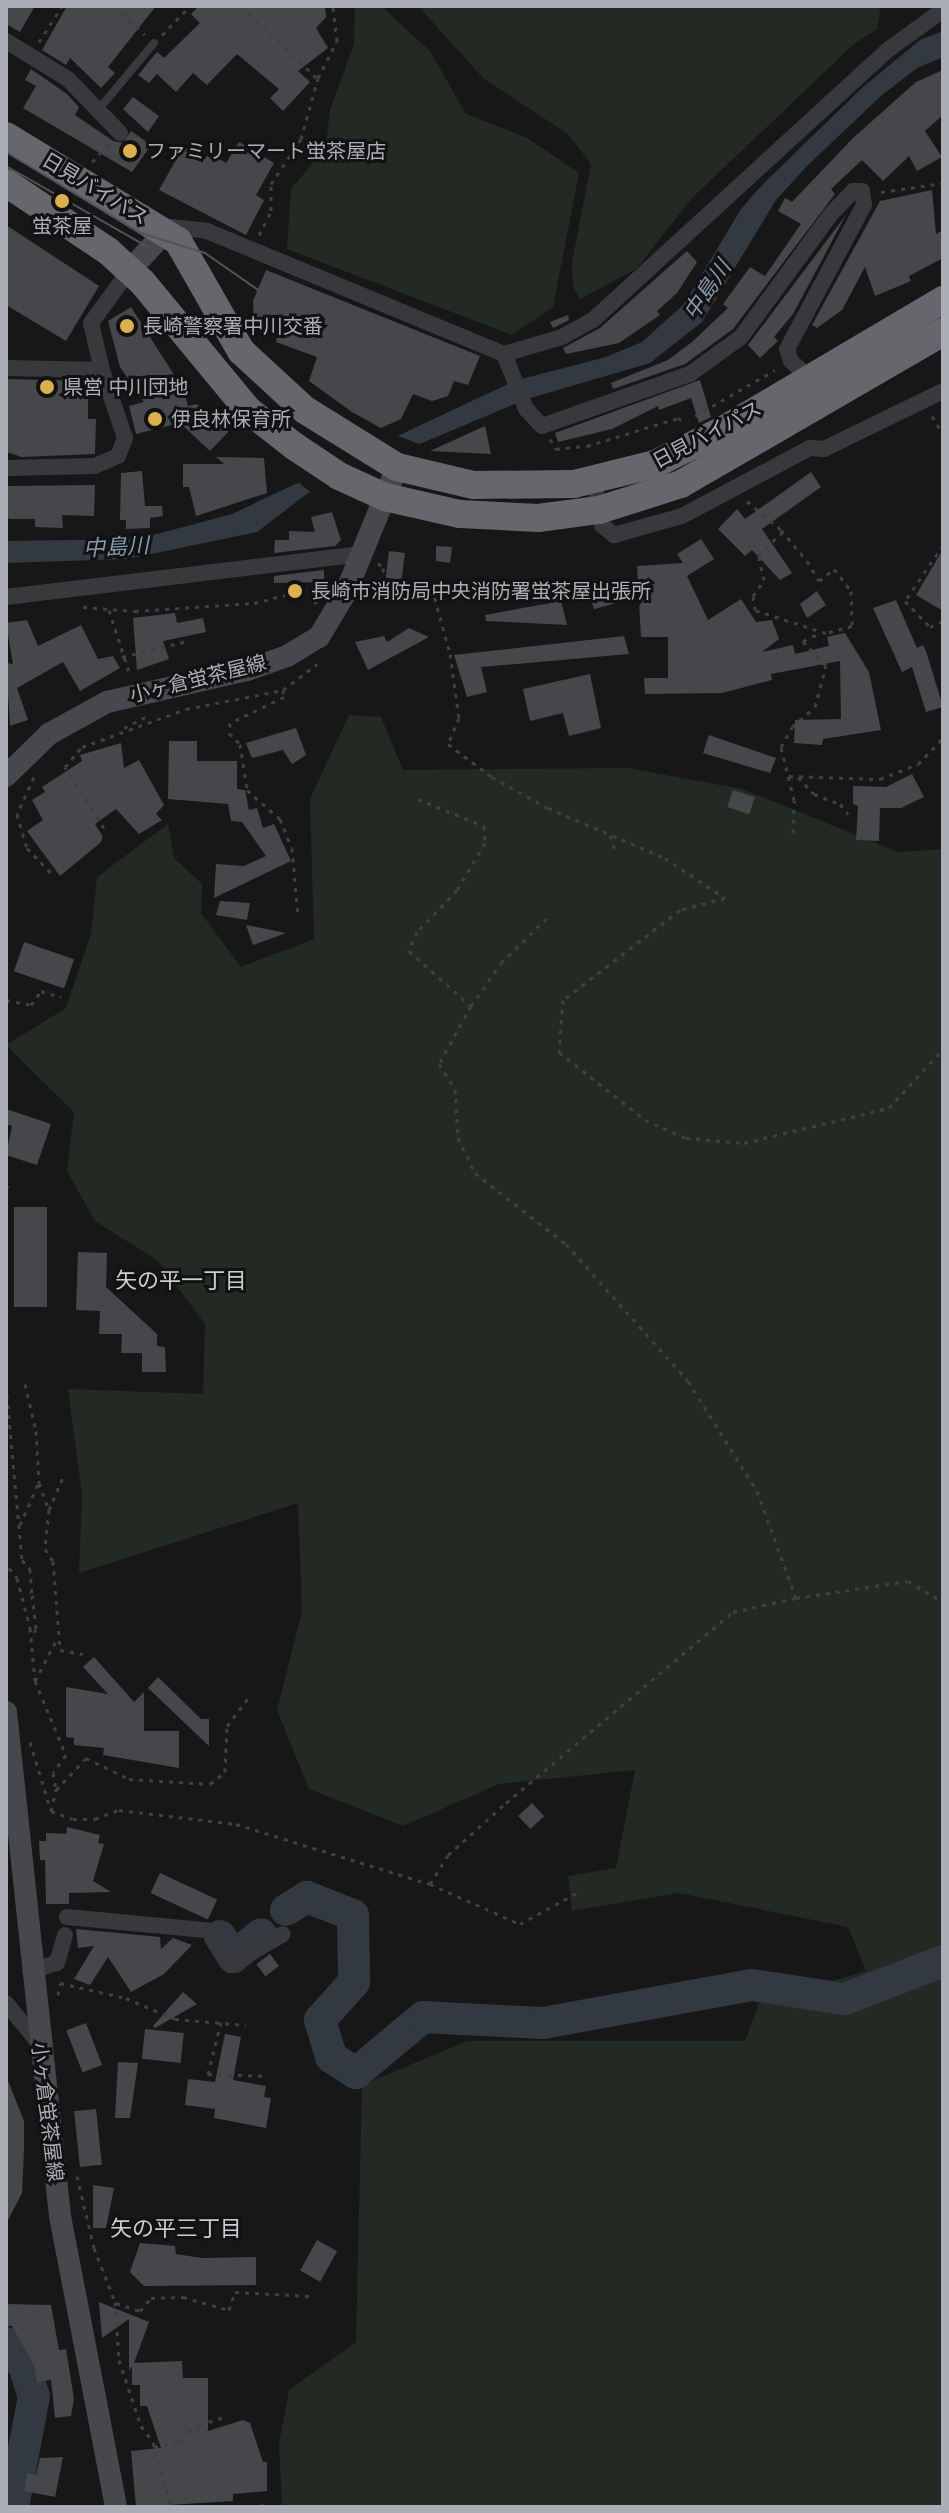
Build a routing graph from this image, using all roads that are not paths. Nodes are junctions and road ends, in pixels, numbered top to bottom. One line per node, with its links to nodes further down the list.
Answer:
1 (943, 10): 13 (street)
2 (6, 41): 4 (street)
3 (154, 43): 4 (lane)
4 (99, 109): 5 (street)
5 (120, 133)
6 (6, 136): 8 (highway, 日見バイパス)
7 (6, 183): 10 (highway, 日見バイパス)
8 (134, 214): 9 (highway, 日見バイパス); 13 (street)
9 (166, 231): 10 (street); 19 (highway, 日見バイパス)
10 (129, 271): 15 (street); 22 (highway, 日見バイパス)
11 (943, 300): 16 (highway, 日見バイパス)
12 (943, 332): 18 (highway, 日見バイパス)
13 (504, 354): 16 (street)
14 (6, 368): 15 (street)
15 (102, 370): 20 (street)
16 (809, 378): 18 (highway); 21 (highway, 日見バイパス)
17 (943, 391): 23 (street)
18 (838, 393): 23 (highway, 日見バイパス)
19 (397, 467): 21 (highway, 日見バイパス); 22 (street, 小ヶ倉蛍茶屋線)
20 (6, 468)
21 (594, 481): 23 (street)
22 (385, 497): 23 (highway, 日見バイパス); 24 (street, 小ヶ倉蛍茶屋線)
23 (599, 510)
24 (369, 559): 25 (street); 26 (street, 小ヶ倉蛍茶屋線)
25 (6, 597)
26 (6, 776)
27 (6, 1712): 31 (street, 小ヶ倉蛍茶屋線)
28 (67, 1917): 29 (street)
29 (283, 1934)
30 (65, 1935): 31 (street)
31 (30, 1971): 33 (street, 小ヶ倉蛍茶屋線)
32 (6, 2003): 33 (street)
33 (38, 2042): 34 (street, 小ヶ倉蛍茶屋線)
34 (116, 2507)

